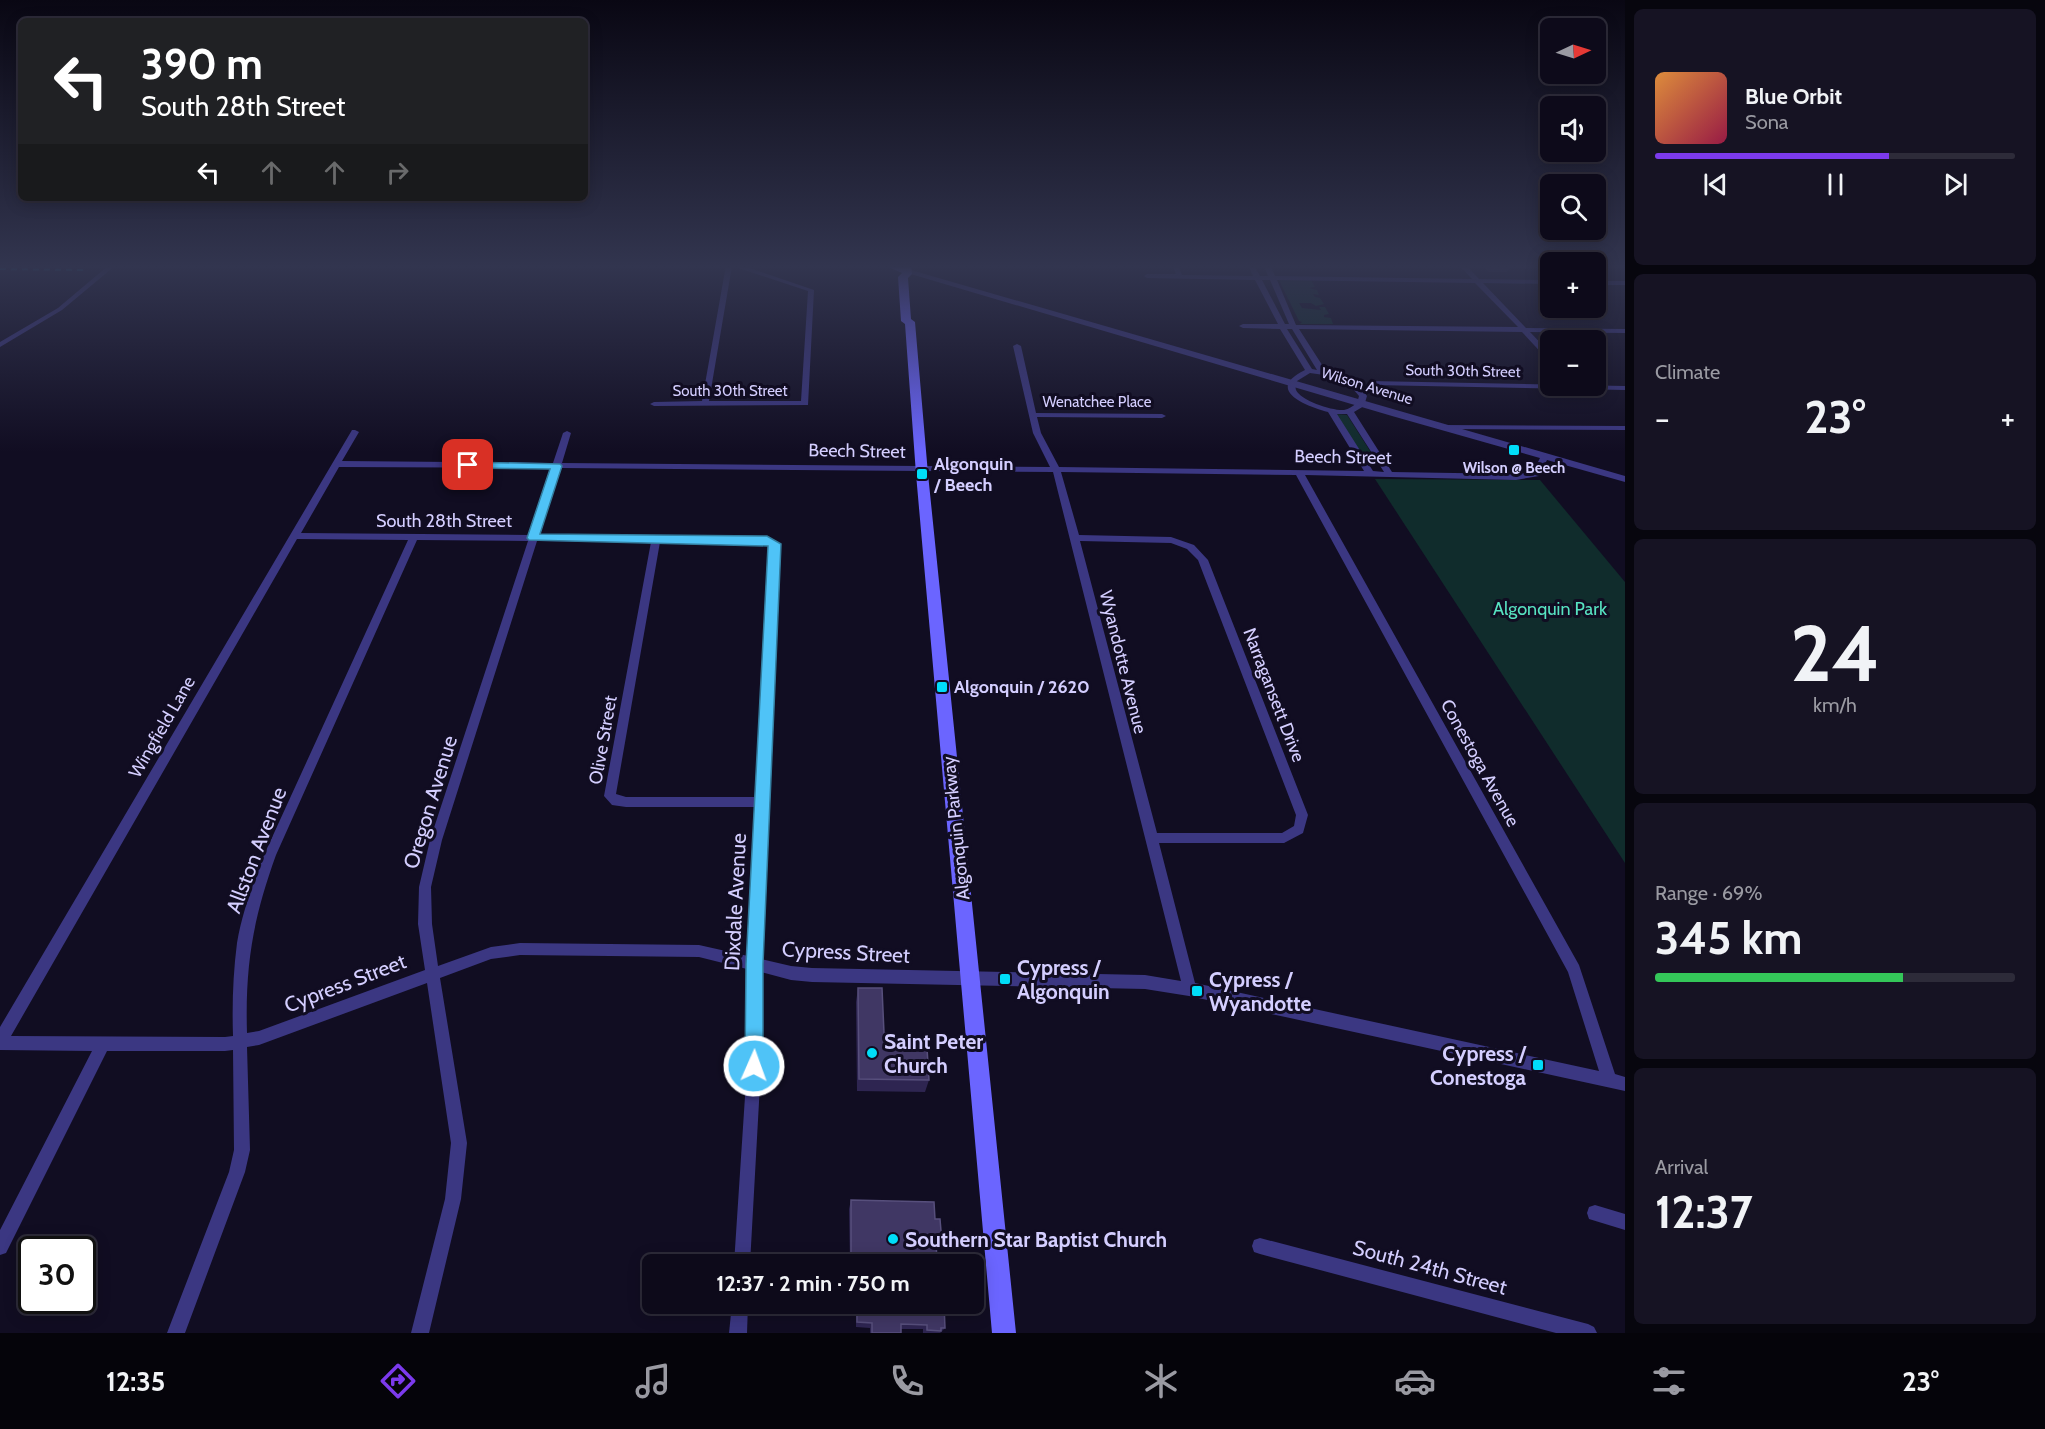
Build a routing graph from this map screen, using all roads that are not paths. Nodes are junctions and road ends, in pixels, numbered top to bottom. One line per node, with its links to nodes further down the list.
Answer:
1 (30, 327): 12 (street)
2 (718, 327): 26 (street)
3 (808, 327): 26 (street, South 30th Street)
4 (910, 327): 38 (main road, Algonquin Parkway)
5 (1103, 327): 18 (street, Wilson Avenue)
6 (1283, 327): 15 (street)
7 (1294, 327): 16 (street)
8 (1310, 327): 10 (street)
9 (1521, 327): 10 (street)
10 (1524, 330): 11 (street); 14 (street)
11 (1625, 331)
12 (0, 345)
13 (1017, 346): 29 (street, Wyandotte Avenue)
14 (1540, 347)
15 (1309, 371): 16 (street); 18 (street)
16 (1323, 373): 17 (street)
17 (1349, 381): 19 (street, South 30th Street); 21 (street)
18 (1292, 382): 24 (street, Wilson Avenue); 27 (street)
19 (1373, 383): 20 (street, South 30th Street); 21 (street, South 30th Street)
20 (1540, 385)
21 (1358, 387): 24 (street)
22 (1606, 387): 23 (street, South 30th Street)
23 (1625, 388)
24 (1362, 402): 28 (street); 31 (street, Wilson Avenue)
25 (654, 404): 26 (street, South 30th Street)
26 (705, 404)
27 (1331, 410): 28 (street); 42 (street)
28 (1349, 411): 41 (street)
29 (1032, 415): 30 (street, Wenatchee Place); 39 (street, Wyandotte Avenue)
30 (1162, 416)
31 (1446, 427): 32 (street); 35 (street, Wilson Avenue)
32 (1625, 428)
33 (355, 432): 36 (street, Wingfield Lane)
34 (567, 433): 37 (street, Oregon Avenue)
35 (1545, 456): 41 (street, Beech Street); 43 (street, Wilson Avenue)
36 (336, 464): 37 (street, Beech Street); 44 (street, Wingfield Lane)
37 (556, 466): 38 (street, Beech Street); 46 (street, Oregon Avenue)
38 (921, 468): 39 (street, Beech Street); 54 (main road, Algonquin Parkway)
39 (1056, 470): 40 (street, Beech Street); 47 (street, Wyandotte Avenue)
40 (1299, 472): 42 (street, Beech Street); 59 (street, Conestoga Avenue)
41 (1389, 473): 42 (street, Beech Street)
42 (1371, 475)
43 (1625, 479)
44 (294, 536): 45 (street, South 28th Street); 56 (street, Wingfield Lane)
45 (414, 537): 46 (street, South 28th Street); 57 (street, Allston Avenue)
46 (533, 538): 48 (street, South 28th Street); 53 (street, Oregon Avenue)
47 (1076, 538): 51 (street, Wyandotte Avenue); 51 (street, Narragansett Drive)
48 (656, 539): 49 (street, South 28th Street); 50 (street, Olive Street)
49 (773, 542): 50 (street, Dixdale Avenue)
50 (762, 802): 52 (street, Dixdale Avenue)
51 (1152, 838): 55 (street, Wyandotte Avenue)
52 (754, 964): 53 (street, Cypress Street); 54 (street, Cypress Street); 65 (street, Dixdale Avenue)
53 (432, 973): 57 (street, Cypress Street); 68 (street, Oregon Avenue)
54 (970, 978): 55 (street, Cypress Street); 70 (main road, Algonquin Parkway)
55 (1189, 989): 59 (street, Cypress Street)
56 (0, 1042): 58 (street, Cypress Street)
57 (241, 1042): 58 (street, Cypress Street); 67 (street, Allston Avenue)
58 (103, 1044): 64 (street)
59 (1609, 1080): 60 (street, Cypress Street)
60 (1625, 1084)
61 (1595, 1213): 62 (street)
62 (1625, 1222)
63 (1260, 1246): 71 (street, South 24th Street)
64 (0, 1247)
65 (743, 1254)
66 (739, 1314): 69 (street)
67 (176, 1333)
68 (420, 1333)
69 (738, 1333)
70 (1004, 1333)
71 (1588, 1333)

